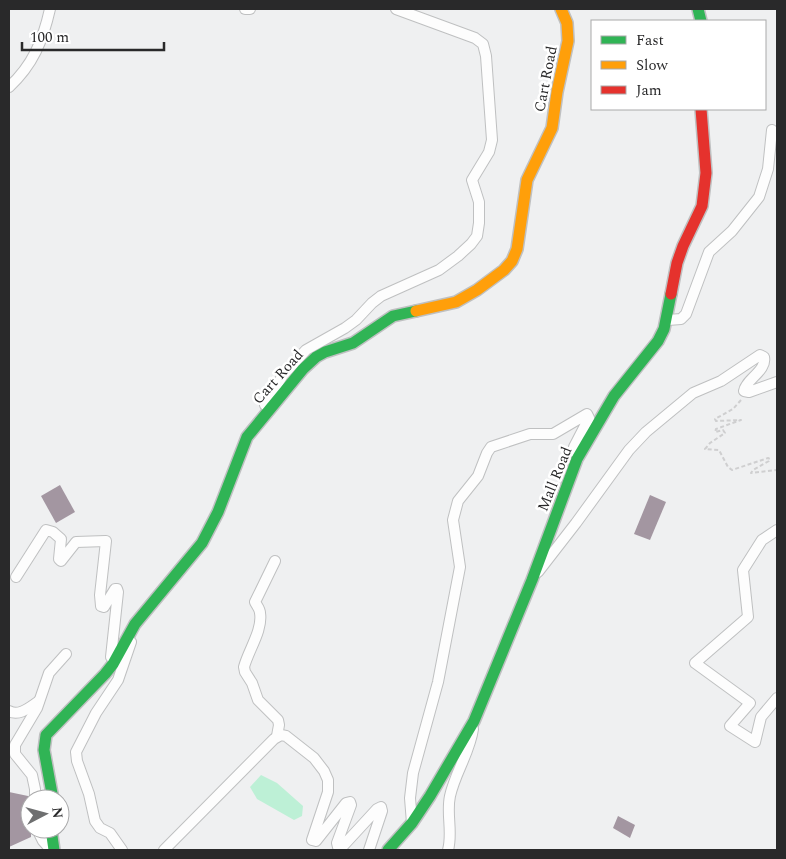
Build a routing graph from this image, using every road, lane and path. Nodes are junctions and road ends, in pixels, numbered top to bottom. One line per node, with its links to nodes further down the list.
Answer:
1 (50, 9): 6 (street)
2 (245, 9): 3 (street)
3 (250, 9)
4 (396, 9): 12 (street)
5 (561, 9): 12 (main road, Cart Road)
6 (9, 87)
7 (701, 110): 9 (main road, Mall Road)
8 (772, 130): 9 (street)
9 (668, 320): 13 (main road, Mall Road)
10 (777, 382): 11 (street)
11 (746, 392): 14 (path); 18 (street)
12 (260, 420): 19 (main road, Cart Road)
13 (578, 457): 18 (main road, Mall Road); 29 (street)
14 (777, 470)
15 (777, 530): 22 (street)
16 (275, 560): 26 (street)
17 (16, 577): 21 (street)
18 (532, 580): 25 (main road, Mall Road)
19 (136, 624): 21 (main road, Cart Road); 32 (street)
20 (66, 654): 23 (street)
21 (110, 668): 28 (main road, Cart Road)
22 (777, 698)
23 (39, 701): 24 (street); 27 (street)
24 (9, 711)
25 (474, 721): 29 (main road, Mall Road); 36 (street)
26 (277, 736): 33 (street); 34 (street)
27 (35, 789)
28 (52, 789)
29 (412, 823): 35 (main road, Mall Road)
30 (42, 839): 31 (street)
31 (52, 850)
32 (122, 850)
33 (164, 850)
34 (369, 850)
35 (388, 850)
36 (448, 850)

